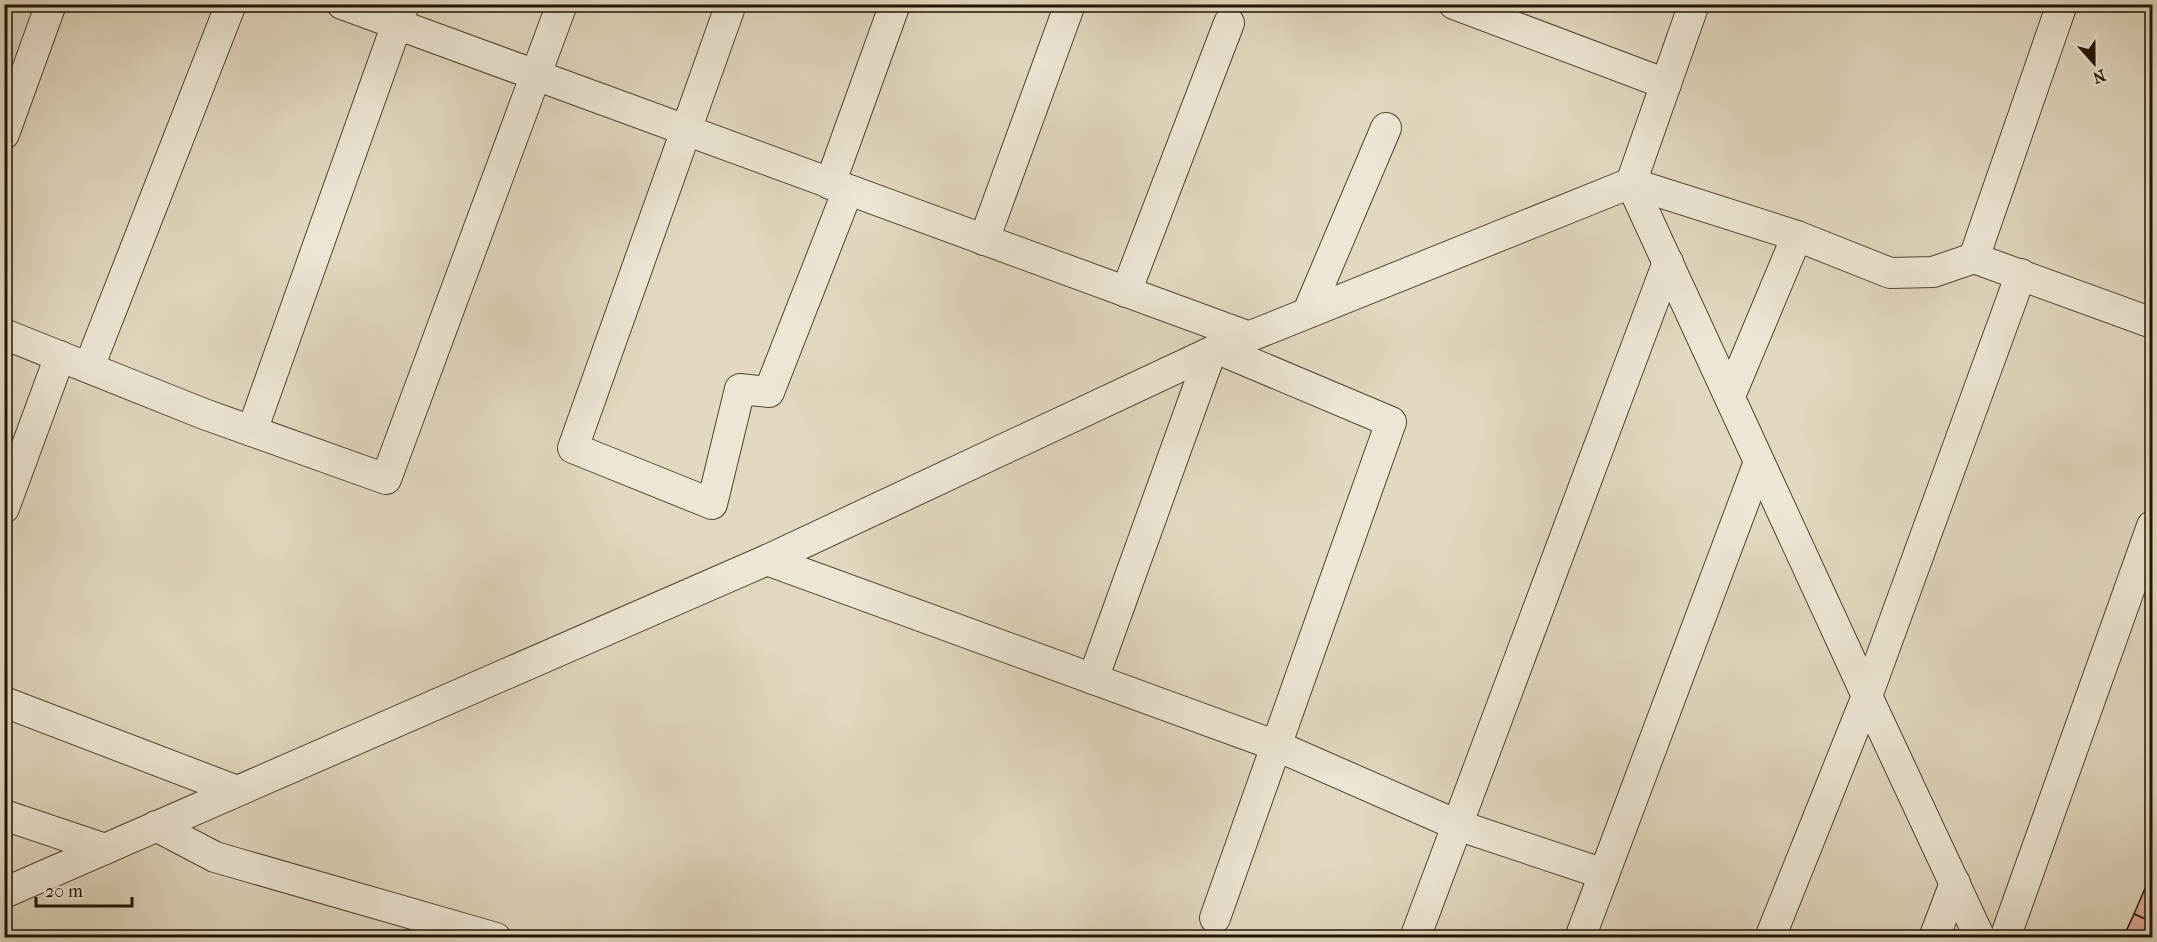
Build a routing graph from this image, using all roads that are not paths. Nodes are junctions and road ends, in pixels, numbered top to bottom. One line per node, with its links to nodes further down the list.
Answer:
1 (51, 4): 17 (street)
2 (231, 4): 32 (street)
3 (342, 4): 11 (street)
4 (562, 4): 13 (street)
5 (731, 4): 16 (street)
6 (895, 4): 19 (street)
7 (1070, 4): 21 (street)
8 (1454, 4): 14 (street)
9 (1694, 4): 14 (street)
10 (2062, 4): 22 (street)
11 (400, 14): 13 (street); 34 (street)
12 (1229, 23): 25 (street)
13 (536, 75): 16 (street); 34 (street)
14 (1666, 84): 18 (street)
15 (1386, 128): 26 (street)
16 (686, 131): 19 (street); 19 (street)
17 (4, 134)
18 (1631, 183): 20 (street); 23 (street); 26 (street)
19 (839, 187): 21 (street)
20 (1797, 236): 22 (street); 33 (street)
21 (984, 240): 25 (street)
22 (1974, 258): 24 (street)
23 (1668, 262): 33 (street); 45 (street)
24 (2021, 274): 27 (street); 40 (street)
25 (1126, 292): 29 (street)
26 (1308, 312): 29 (street)
27 (2152, 323)
28 (4, 334): 31 (street)
29 (1247, 336): 30 (street)
30 (1215, 351): 38 (street); 39 (street); 42 (street)
31 (60, 356): 32 (street); 36 (street)
32 (88, 368): 34 (street)
33 (1730, 396): 35 (street)
34 (252, 431)
35 (1759, 462): 40 (street); 48 (street)
36 (4, 508)
37 (2152, 526): 58 (street)
38 (767, 560): 39 (street); 43 (street)
39 (1093, 679): 42 (street)
40 (1867, 696): 49 (street); 55 (street)
41 (4, 702): 43 (street)
42 (1277, 746): 45 (street); 51 (street)
43 (237, 791): 46 (street)
44 (4, 815): 47 (street)
45 (1457, 825): 48 (street); 53 (street)
46 (156, 826): 47 (street); 52 (street)
47 (105, 849): 50 (street)
48 (1604, 874): 54 (street)
49 (1955, 883): 56 (street); 57 (street)
50 (4, 893)
51 (1215, 918)
52 (496, 938)
53 (1415, 938)
54 (1580, 938)
55 (1770, 938)
56 (1934, 938)
57 (1980, 938)
58 (2004, 938)

